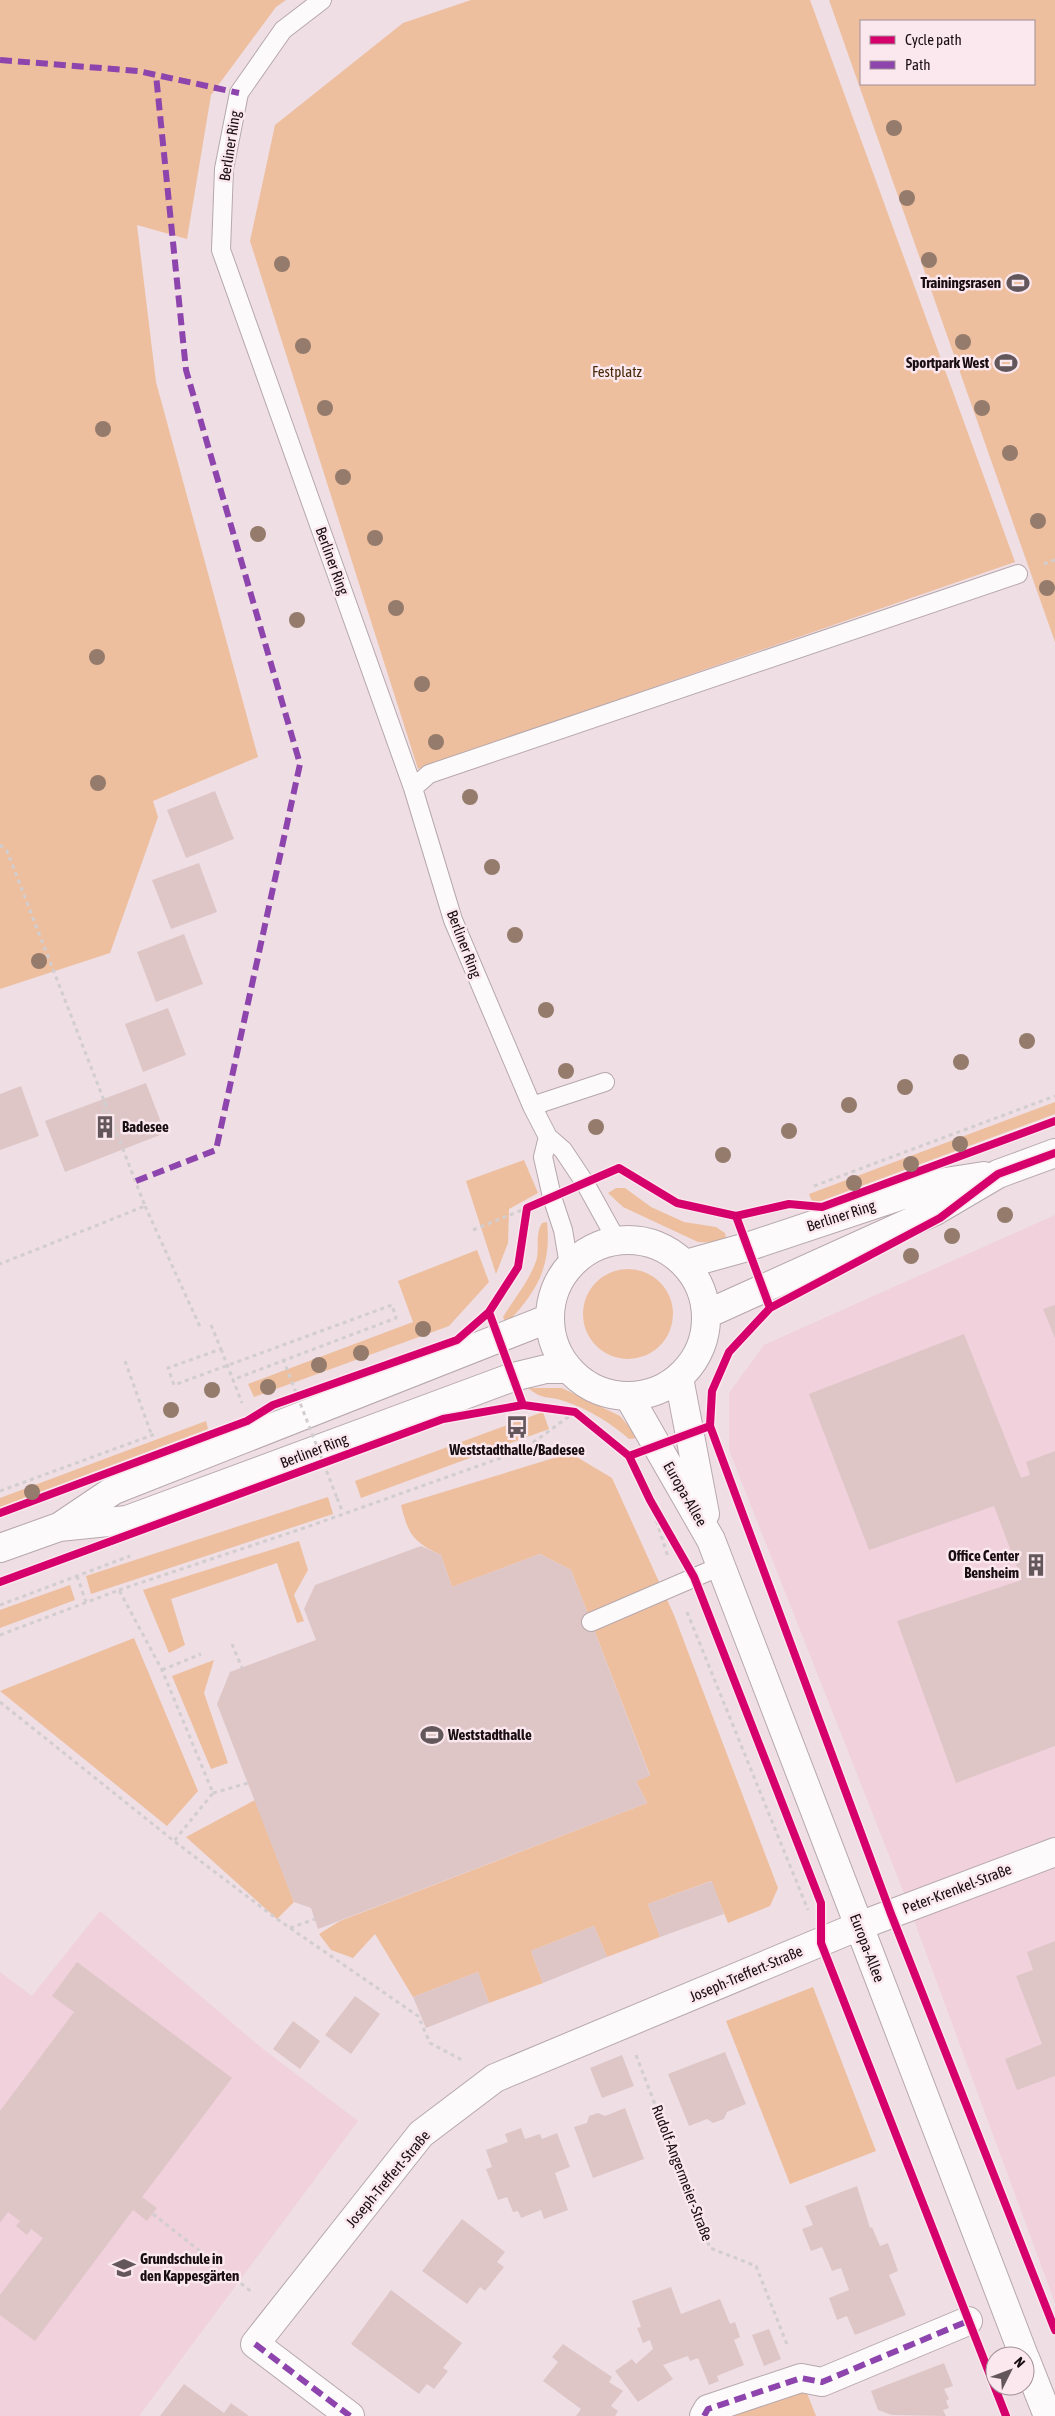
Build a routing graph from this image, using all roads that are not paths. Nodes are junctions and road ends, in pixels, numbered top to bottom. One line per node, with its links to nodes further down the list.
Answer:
1 (322, 0): 3 (lane, Berliner Ring)
2 (1018, 574): 3 (lane)
3 (413, 788): 5 (lane, Berliner Ring)
4 (605, 1082): 5 (lane)
5 (532, 1106): 6 (lane, Berliner Ring)
6 (548, 1137): 9 (lane, Berliner Ring); 11 (lane)
7 (1055, 1153): 8 (street, Berliner Ring)
8 (998, 1174): 10 (street, Berliner Ring); 12 (street, Berliner Ring)
9 (616, 1239): 10 (street); 11 (street)
10 (686, 1264): 12 (street)
11 (569, 1265): 13 (street)
12 (707, 1314): 15 (street)
13 (550, 1318): 14 (street); 17 (street, Berliner Ring)
14 (568, 1369): 16 (street); 17 (street, Berliner Ring)
15 (679, 1378): 16 (street); 18 (street, Europa-Allee)
16 (629, 1397): 18 (street, Europa-Allee)
17 (59, 1527): 19 (street, Berliner Ring)
18 (711, 1540): 20 (street, Europa-Allee)
19 (0, 1548)
20 (721, 1566): 21 (lane); 23 (street, Europa-Allee)
21 (591, 1622)
22 (1055, 1852): 23 (street, Peter-Krenkel-Straße)
23 (859, 1926): 25 (street, Europa-Allee); 27 (street, Joseph-Treffert-Straße)
24 (968, 2321): 28 (street)
25 (1021, 2346)
26 (1035, 2383): 29 (street, Europa-Allee)
27 (350, 2416)
28 (704, 2416)
29 (1048, 2416)

